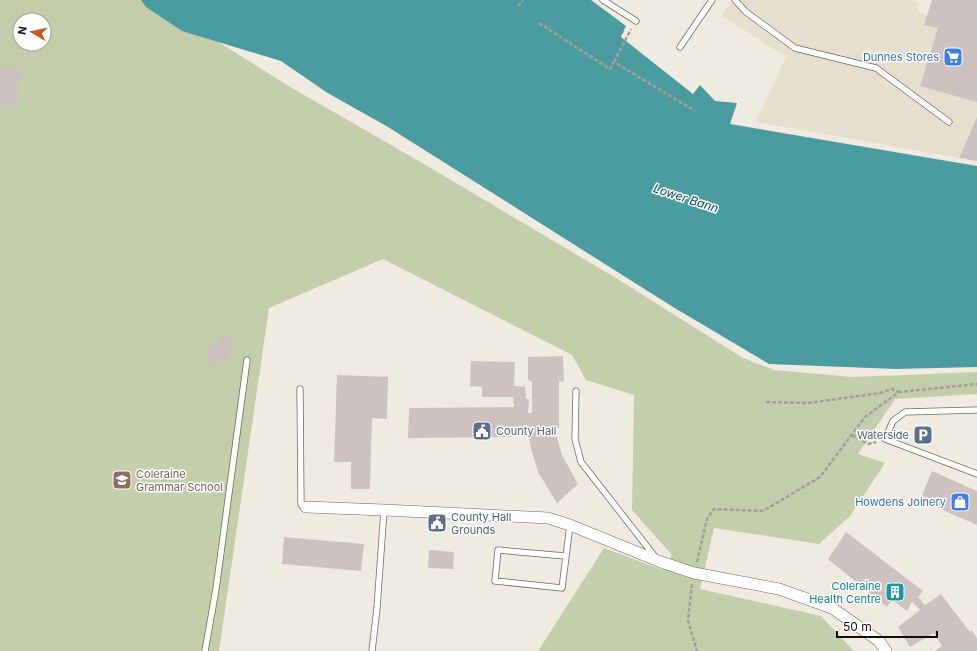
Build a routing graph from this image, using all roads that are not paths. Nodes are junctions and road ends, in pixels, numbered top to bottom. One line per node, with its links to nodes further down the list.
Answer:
1 (603, 0): 4 (lane)
2 (712, 0): 5 (lane)
3 (735, 0): 6 (lane)
4 (636, 21)
5 (680, 47)
6 (949, 122)
7 (247, 360): 17 (lane)
8 (300, 389): 12 (lane)
9 (576, 391): 16 (lane)
10 (977, 410): 11 (lane)
11 (977, 474)
12 (306, 507): 13 (street)
13 (384, 510): 14 (street); 18 (lane)
14 (570, 525): 15 (lane); 16 (street)
15 (565, 556): 15 (lane)
16 (659, 561): 19 (street)
17 (205, 651)
18 (372, 651)
19 (886, 651)

